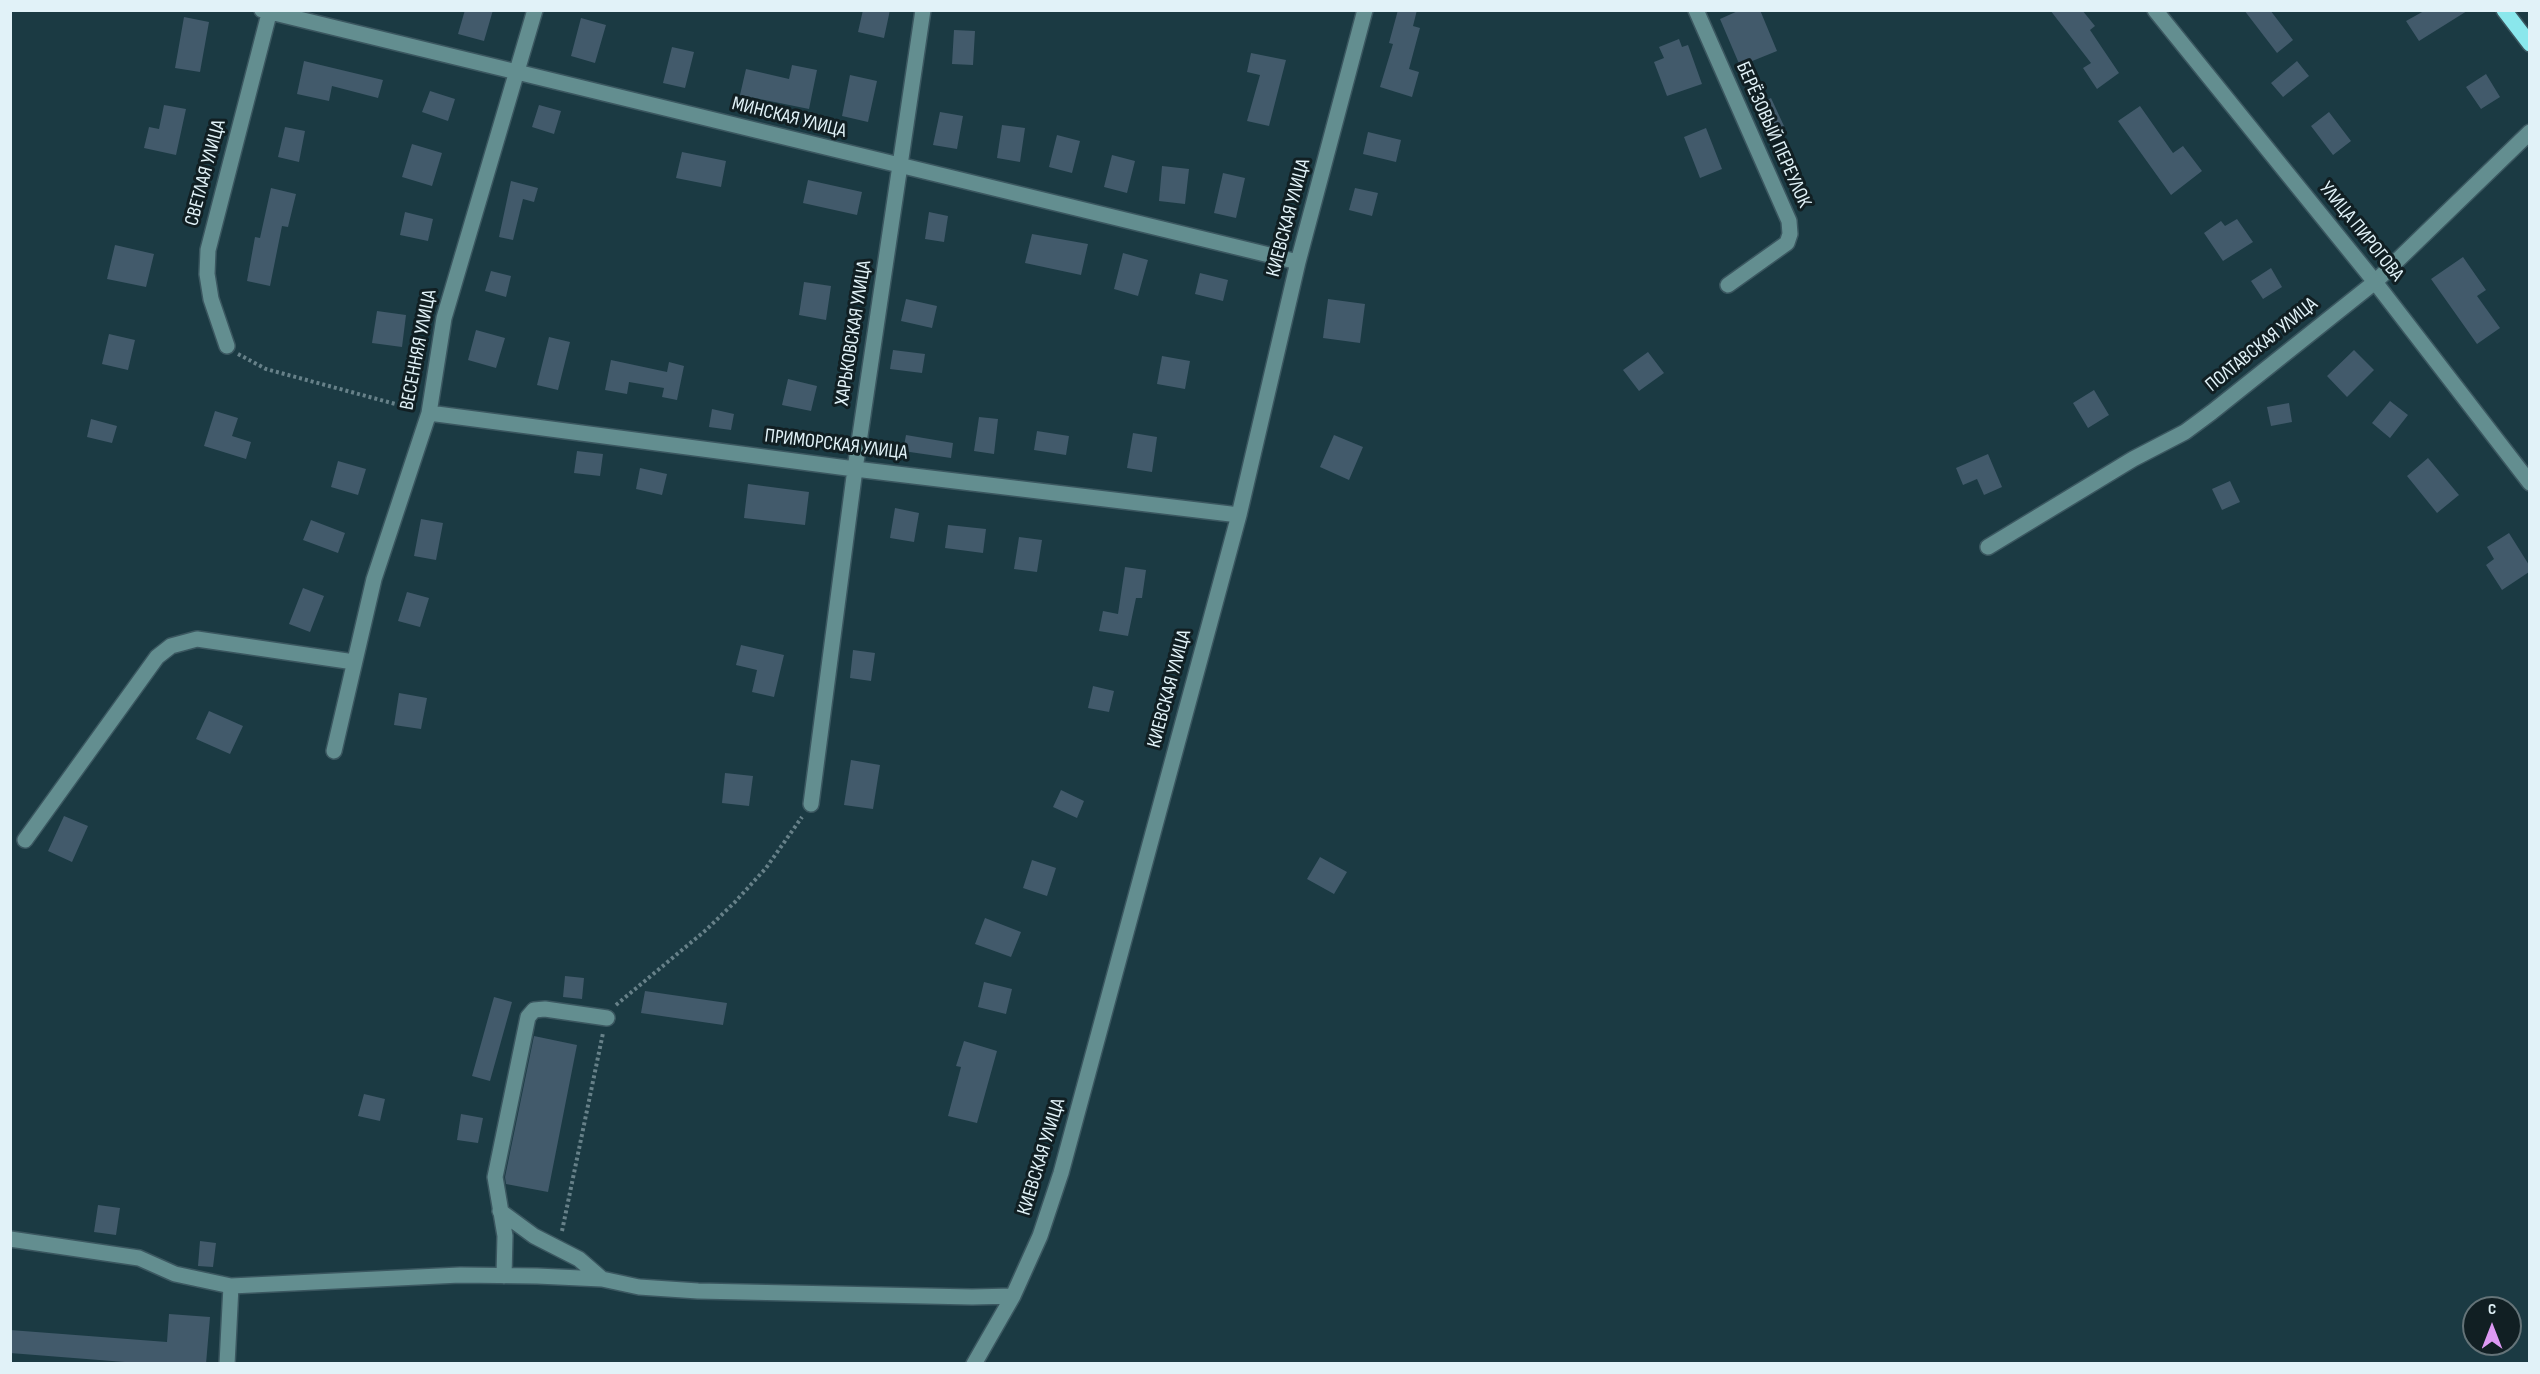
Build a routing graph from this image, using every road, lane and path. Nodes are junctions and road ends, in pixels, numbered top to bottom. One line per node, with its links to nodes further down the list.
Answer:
1 (535, 10): 9 (street, ВЕСЕННЯЯ УЛИЦА)
2 (923, 10): 11 (street, ХАРЬКОВСКАЯ УЛИЦА)
3 (1365, 10): 12 (street, КИЕВСКАЯ УЛИЦА)
4 (1696, 10): 14 (street, БЕРЁЗОВЫЙ ПЕРЕУЛОК)
5 (2155, 10): 13 (street, УЛИЦА ПИРОГОВА)
6 (2504, 10): 8 (main road)
7 (267, 12): 9 (street, МИНСКАЯ УЛИЦА); 15 (street, СВЕТЛАЯ УЛИЦА)
8 (2529, 44)
9 (519, 74): 11 (street, МИНСКАЯ УЛИЦА); 16 (street, ВЕСЕННЯЯ УЛИЦА)
10 (2529, 132): 13 (street, ПОЛТАВСКАЯ УЛИЦА)
11 (901, 166): 12 (street, МИНСКАЯ УЛИЦА); 17 (street, ХАРЬКОВСКАЯ УЛИЦА)
12 (1298, 262): 19 (street, КИЕВСКАЯ УЛИЦА)
13 (2375, 282): 18 (street, УЛИЦА ПИРОГОВА); 20 (street, ПОЛТАВСКАЯ УЛИЦА)
14 (1728, 285)
15 (227, 346): 16 (path)
16 (429, 413): 17 (street, ПРИМОРСКАЯ УЛИЦА); 21 (street, ВЕСЕННЯЯ УЛИЦА)
17 (855, 469): 19 (street, ПРИМОРСКАЯ УЛИЦА); 23 (street, ХАРЬКОВСКАЯ УЛИЦА)
18 (2529, 483)
19 (1239, 515): 32 (street, КИЕВСКАЯ УЛИЦА)
20 (1988, 547)
21 (354, 662): 22 (street, ВЕСЕННЯЯ УЛИЦА); 24 (street)
22 (334, 751)
23 (811, 804): 25 (path)
24 (25, 840)
25 (606, 1018): 26 (street); 28 (path)
26 (500, 1211): 28 (street); 29 (street)
27 (10, 1239): 31 (street)
28 (558, 1249): 30 (street)
29 (504, 1276): 30 (street); 31 (street)
30 (602, 1279): 32 (street)
31 (231, 1286): 33 (street)
32 (1012, 1296): 34 (street, КИЕВСКАЯ УЛИЦА)
33 (227, 1364)
34 (974, 1364)

